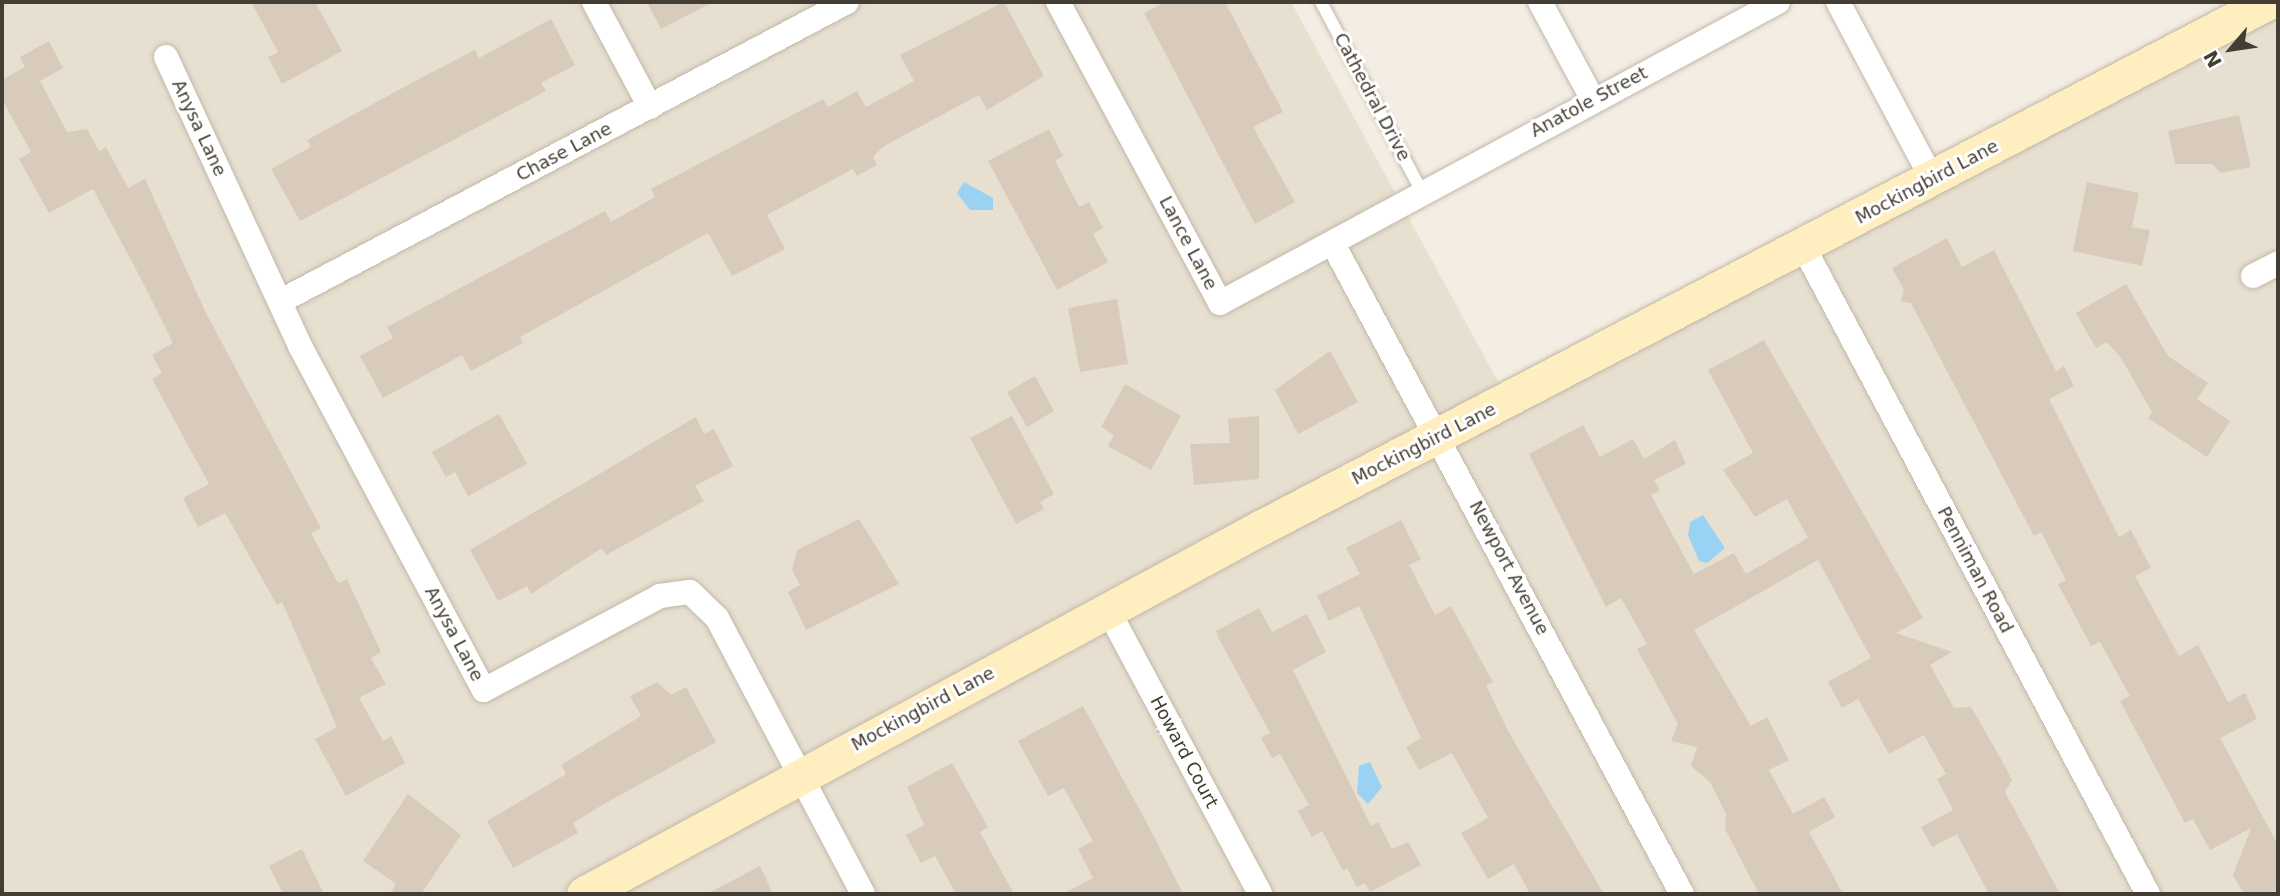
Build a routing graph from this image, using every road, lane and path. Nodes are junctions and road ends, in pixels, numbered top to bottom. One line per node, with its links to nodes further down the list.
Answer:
1 (594, 2): 11 (street)
2 (847, 2): 11 (street, Chase Lane)
3 (1058, 2): 14 (street, Lance Lane)
4 (1321, 2): 13 (lane, Cathedral Drive)
5 (1540, 2): 10 (street)
6 (1778, 2): 10 (street, Anatole Street)
7 (1838, 2): 12 (street)
8 (2268, 2): 12 (street, Mockingbird Lane)
9 (166, 57): 18 (street, Anysa Lane)
10 (1593, 100): 13 (street, Anatole Street)
11 (650, 107): 18 (street, Chase Lane)
12 (1932, 179): 15 (street, Mockingbird Lane)
13 (1412, 199): 14 (street, Lance Lane)
14 (1333, 244): 19 (street, Newport Avenue)
15 (1803, 247): 19 (street, Mockingbird Lane); 26 (street, Penniman Road)
16 (2278, 263): 17 (street)
17 (2253, 276)
18 (281, 301): 21 (street, Anysa Lane)
19 (1440, 435): 20 (street, Mockingbird Lane); 25 (street, Newport Avenue)
20 (1108, 610): 21 (street, Mockingbird Lane); 24 (street, Howard Court)
21 (800, 774): 22 (street, Mockingbird Lane); 23 (street, Anysa Lane)
22 (584, 894)
23 (863, 894)
24 (1259, 894)
25 (1682, 894)
26 (2148, 894)

